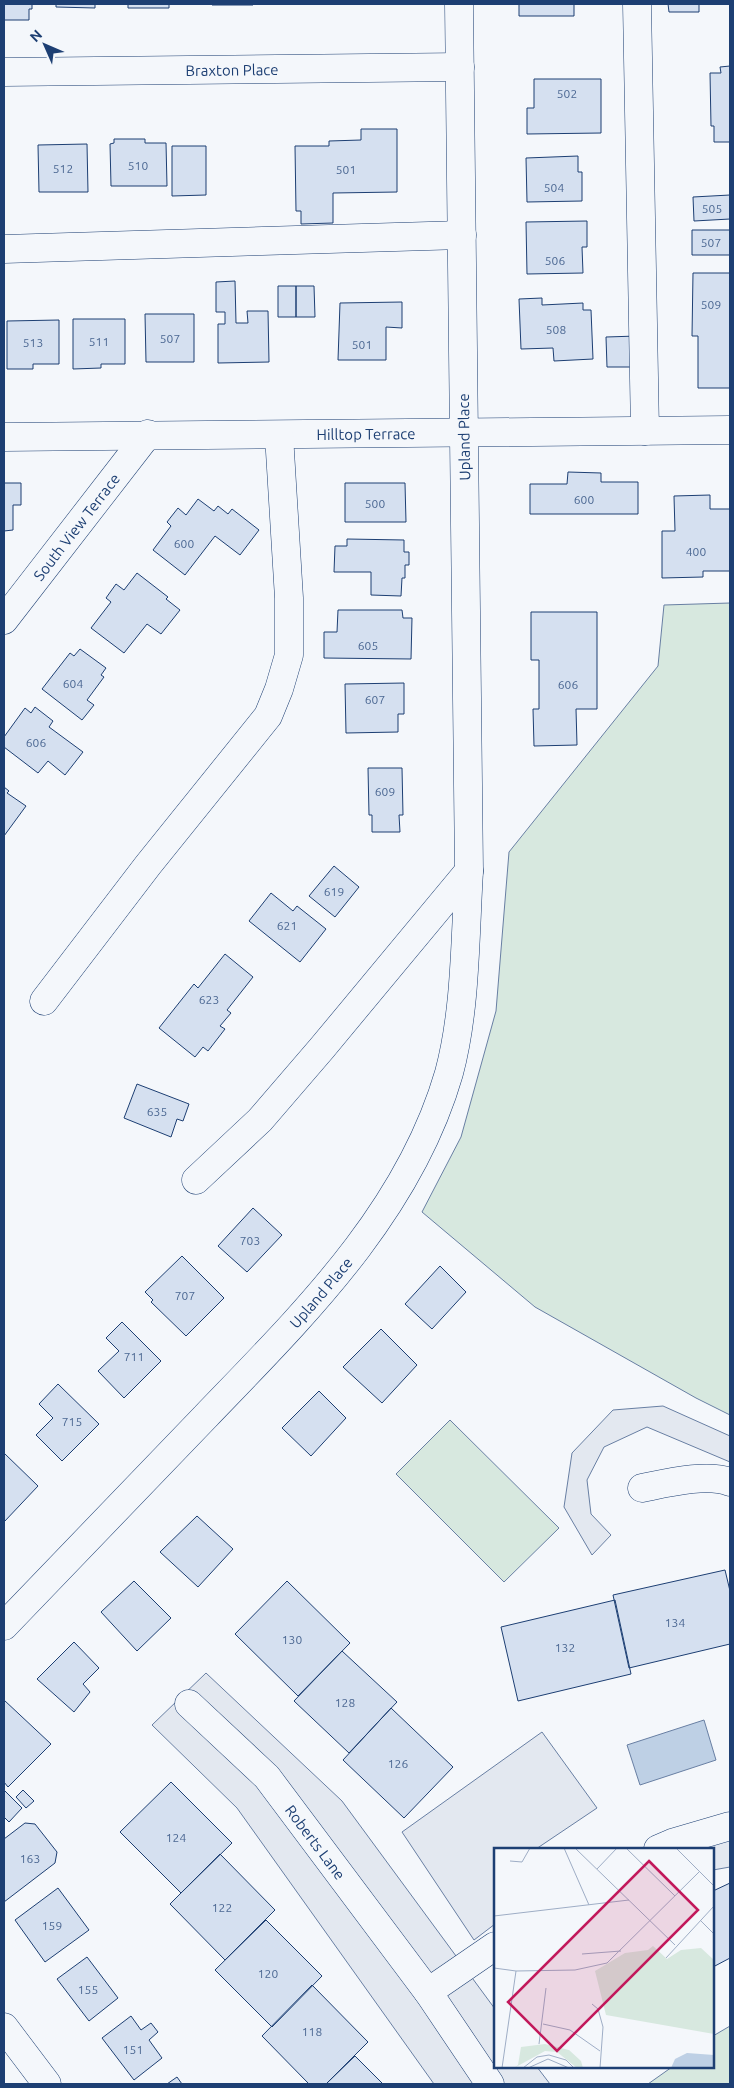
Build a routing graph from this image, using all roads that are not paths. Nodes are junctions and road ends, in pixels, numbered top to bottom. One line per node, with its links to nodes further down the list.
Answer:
1 (459, 4): 3 (street, Upland Place)
2 (637, 4): 8 (street)
3 (460, 67): 4 (street, Braxton Place); 5 (street, Upland Place)
4 (4, 72)
5 (462, 235): 6 (street); 9 (street, Upland Place)
6 (4, 249)
7 (730, 430): 8 (street, Hilltop Terrace)
8 (645, 431): 9 (street, Hilltop Terrace)
9 (464, 433): 11 (street, Hilltop Terrace); 14 (street, Upland Place)
10 (148, 434): 11 (street, Hilltop Terrace); 12 (street, Hilltop Terrace); 13 (street, South View Terrace)
11 (279, 435): 15 (street)
12 (4, 437)
13 (4, 620)
14 (468, 871): 16 (street); 19 (street, Upland Place)
15 (44, 1001)
16 (196, 1180)
17 (730, 1482): 18 (street)
18 (642, 1488)
19 (4, 1626)
20 (189, 1704): 24 (street, Roberts Lane)
21 (730, 1826): 22 (street)
22 (661, 1848)
23 (494, 1947): 24 (street)
24 (428, 1992): 27 (street, Roberts Lane)
25 (4, 2027): 26 (street)
26 (47, 2084)
27 (490, 2084)

